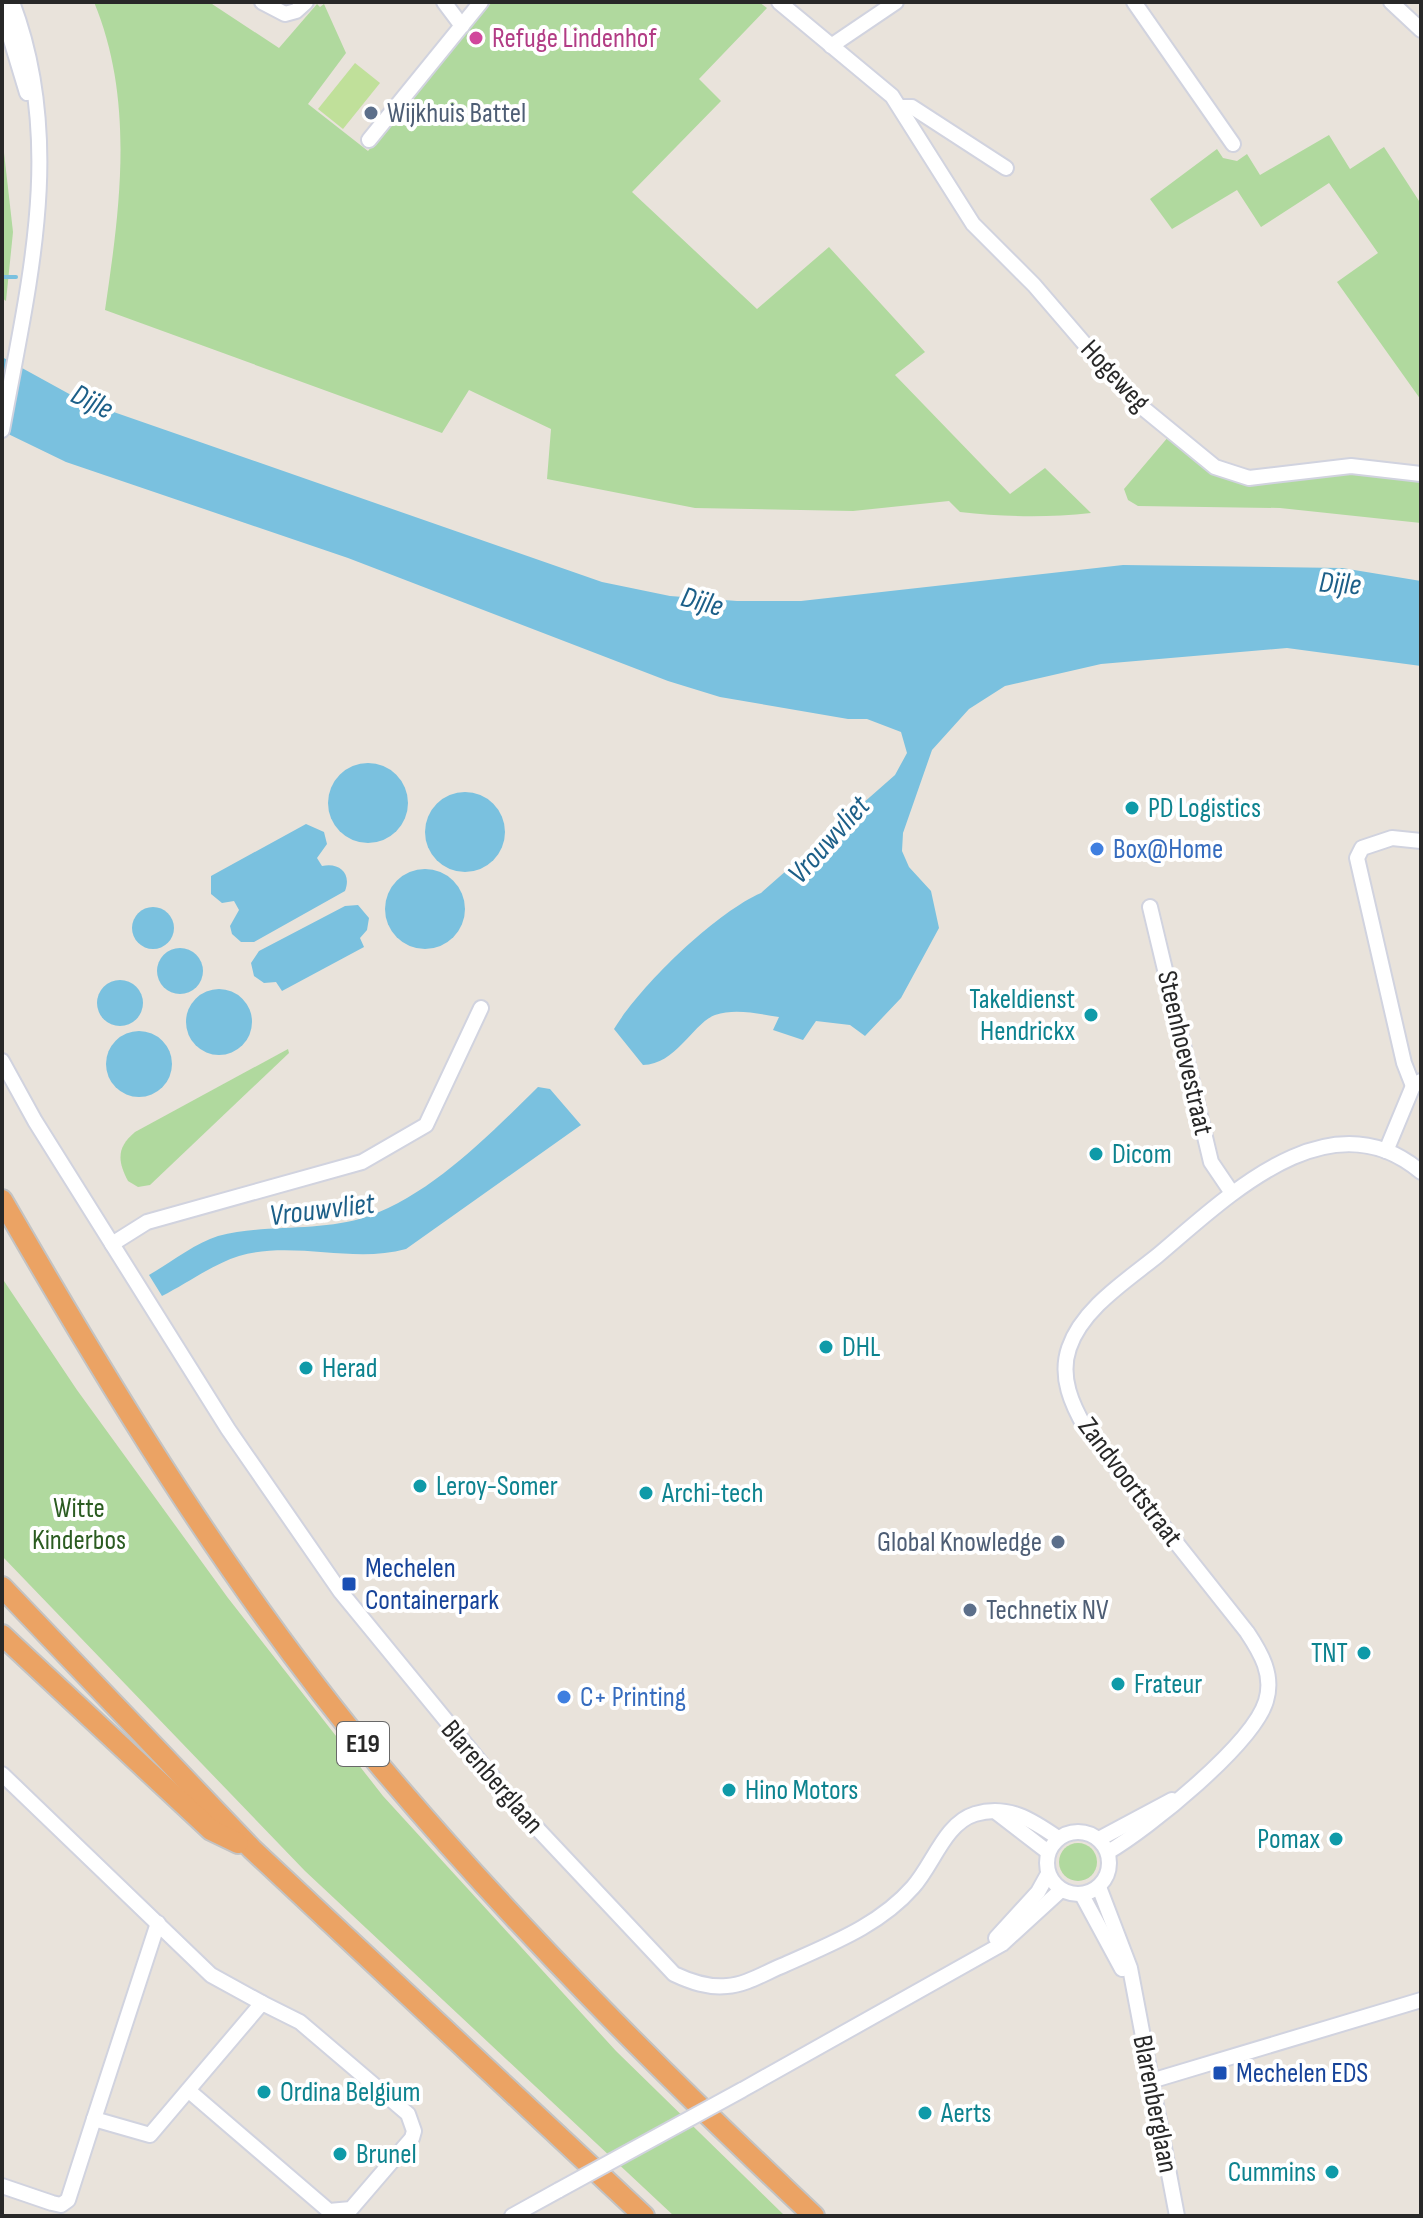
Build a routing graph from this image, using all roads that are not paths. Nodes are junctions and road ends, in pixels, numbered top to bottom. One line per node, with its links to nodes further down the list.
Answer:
1 (12, 2): 15 (street)
2 (262, 2): 3 (street)
3 (306, 2)
4 (444, 2): 11 (street)
5 (481, 2): 11 (street)
6 (779, 2): 13 (street, Hogeweg)
7 (896, 2): 13 (street)
8 (1134, 2): 17 (street)
9 (1391, 2): 12 (street)
10 (2, 10): 15 (street)
11 (462, 26): 16 (street)
12 (1421, 30)
13 (831, 46): 14 (street, Hogeweg)
14 (901, 107): 18 (street, Hogeweg); 20 (street, Hogeweg)
15 (38, 132): 19 (street)
16 (369, 140)
17 (1233, 144)
18 (1006, 168)
19 (2, 430)
20 (1421, 474)
21 (1421, 841): 25 (street)
22 (1150, 907): 28 (street, Steenhoevestraat)
23 (481, 1008): 30 (street)
24 (2, 1061): 30 (street, Blarenberglaan)
25 (1417, 1083): 26 (street)
26 (1386, 1151): 27 (street, Zandvoortstraat); 28 (street, Zandvoortstraat)
27 (1421, 1172)
28 (1232, 1193): 38 (street, Zandvoortstraat)
29 (2, 1200): 56 (highway, E19)
30 (112, 1244): 36 (street, Blarenberglaan)
31 (2, 1587): 39 (highway)
32 (2, 1635): 35 (highway)
33 (2, 1645): 35 (highway)
34 (2, 1774): 45 (street)
35 (174, 1795): 39 (highway)
36 (996, 1812): 37 (street); 40 (street)
37 (1058, 1838): 38 (street); 40 (street)
38 (1103, 1845): 42 (street)
39 (252, 1849): 55 (highway)
40 (1048, 1852): 41 (street)
41 (1048, 1874): 43 (street); 46 (street)
42 (1099, 1887): 44 (street); 47 (street, Blarenberglaan)
43 (1061, 1890): 44 (street); 46 (street)
44 (1082, 1895): 47 (street, Blarenberglaan)
45 (158, 1923): 49 (street); 52 (street)
46 (976, 1958): 54 (street, bridge)
47 (1132, 1991): 50 (street, Blarenberglaan)
48 (1421, 2000): 50 (street)
49 (262, 2003): 51 (street); 51 (street)
50 (1151, 2081): 57 (street, Blarenberglaan)
51 (188, 2090): 52 (street)
52 (94, 2119): 53 (street)
53 (2, 2186)
54 (512, 2216)
55 (644, 2216)
56 (814, 2216)
57 (1177, 2216)

